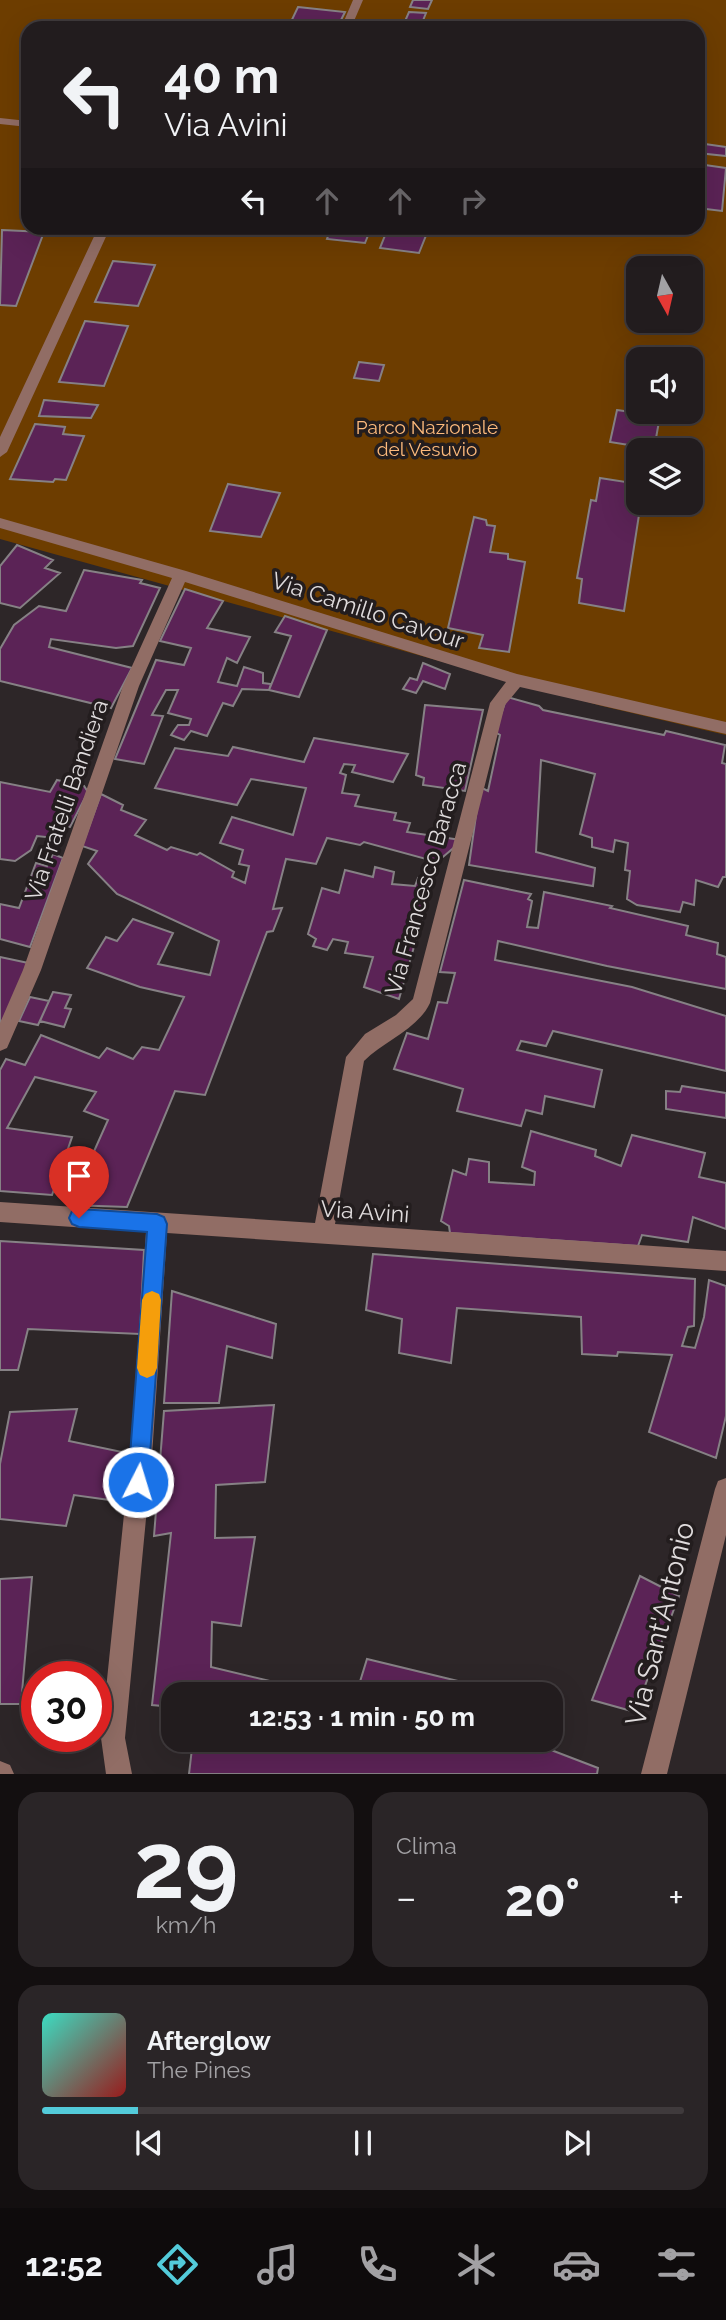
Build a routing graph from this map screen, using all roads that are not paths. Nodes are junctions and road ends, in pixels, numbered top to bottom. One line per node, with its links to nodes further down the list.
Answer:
1 (358, 0): 2 (street)
2 (349, 21)
3 (0, 121): 4 (street)
4 (21, 123)
5 (101, 235): 6 (street)
6 (0, 452)
7 (0, 523): 8 (street, Via Camillo Cavour)
8 (181, 575): 9 (street, Via Camillo Cavour); 11 (street, Via Fratelli Bandiera)
9 (517, 680): 10 (street, Via Camillo Cavour); 14 (street, Via Francesco Baracca)
10 (726, 728)
11 (0, 1042)
12 (0, 1212): 13 (street, Via Avini)
13 (157, 1224): 14 (street, Via Avini); 17 (street)
14 (323, 1233): 15 (street, Via Avini)
15 (726, 1261)
16 (726, 1489): 18 (street, Via Sant'Antonio)
17 (119, 1774)
18 (654, 1774)

